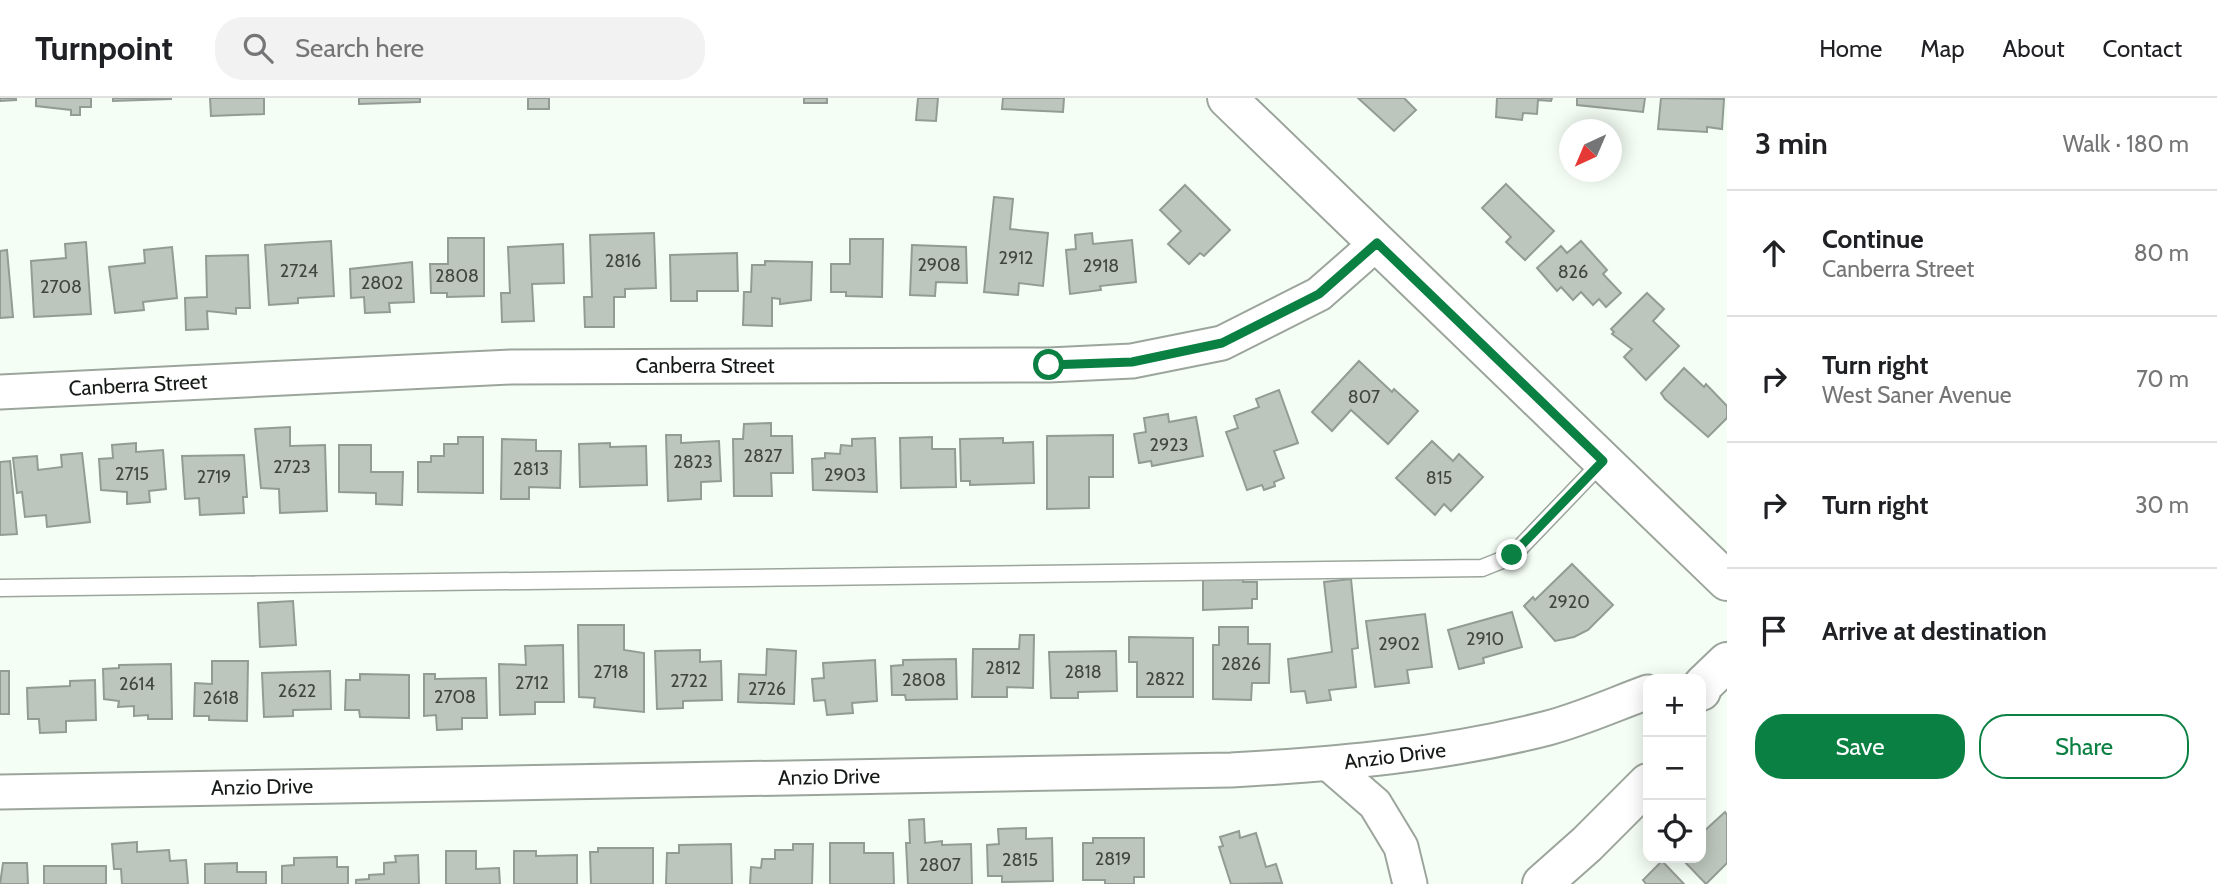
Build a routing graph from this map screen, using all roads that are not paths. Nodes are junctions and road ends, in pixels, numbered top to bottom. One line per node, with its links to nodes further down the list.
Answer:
1 (1227, 98): 2 (street)
2 (1377, 243): 3 (street, Canberra Street); 4 (street)
3 (0, 392)
4 (1603, 461): 5 (street); 6 (lane)
5 (1727, 581)
6 (0, 588)
7 (1643, 694): 8 (street, Anzio Drive)
8 (1330, 765): 10 (street, Anzio Drive); 11 (street)
9 (1643, 788): 12 (street)
10 (0, 792)
11 (1410, 884)
12 (1542, 884)

